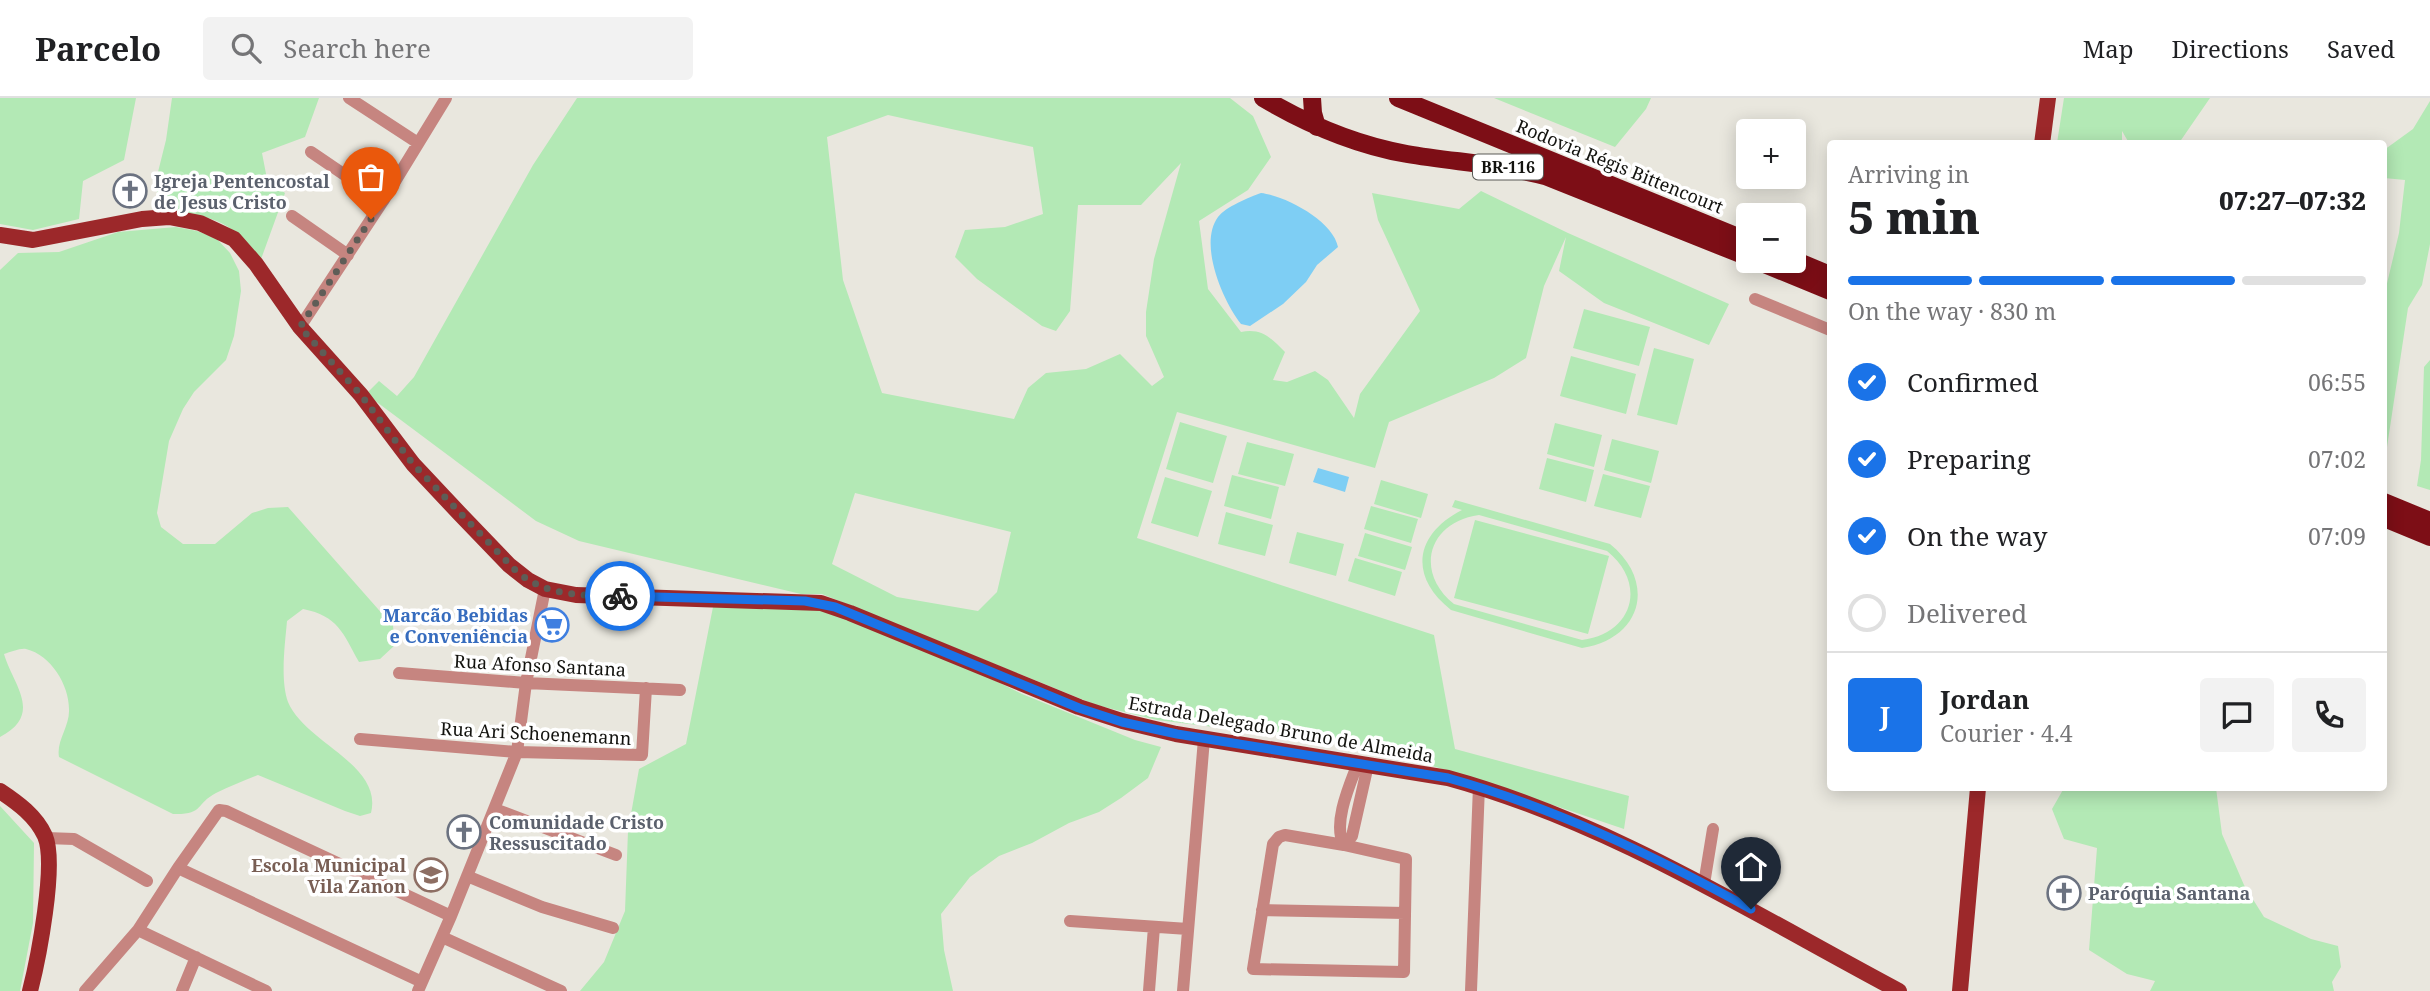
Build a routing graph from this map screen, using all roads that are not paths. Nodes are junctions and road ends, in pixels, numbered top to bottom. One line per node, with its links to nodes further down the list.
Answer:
1 (349, 98): 9 (street)
2 (446, 98): 9 (street)
3 (1263, 98): 7 (highway, Rodovia Régis Bittencourt / BR-116)
4 (1312, 98): 7 (highway)
5 (1398, 98): 14 (highway, Rodovia Régis Bittencourt / BR-116)
6 (2049, 98): 8 (main road)
7 (1317, 127): 15 (highway, Rodovia Régis Bittencourt / BR-116)
8 (2043, 140)
9 (418, 143): 11 (street)
10 (311, 152): 11 (street)
11 (383, 201): 16 (street)
12 (292, 216): 16 (street)
13 (0, 235): 22 (main road, Estrada Delegado Bruno de Almeida)
14 (1736, 236)
15 (1736, 252)
16 (348, 255): 22 (street)
17 (1806, 265): 19 (highway)
18 (1786, 273): 20 (highway)
19 (1827, 274)
20 (1827, 290)
21 (1755, 299): 23 (street)
22 (300, 327): 28 (main road, Estrada Delegado Bruno de Almeida)
23 (1827, 329)
24 (2387, 503): 26 (highway)
25 (2387, 518): 27 (highway)
26 (2430, 521)
27 (2430, 537)
28 (545, 589): 30 (street); 33 (main road, Estrada Delegado Bruno de Almeida)
29 (399, 673): 30 (street, Rua Afonso Santana)
30 (526, 683): 31 (street, Rua Afonso Santana); 35 (street)
31 (646, 688): 32 (street, Rua Afonso Santana); 35 (street, Rua Ari Schoenemann)
32 (680, 690)
33 (1204, 738): 36 (main road, Estrada Delegado Bruno de Almeida); 55 (street)
34 (360, 739): 35 (street, Rua Ari Schoenemann)
35 (517, 752): 40 (street)
36 (1363, 764): 37 (main road, Estrada Delegado Bruno de Almeida); 43 (street)
37 (1479, 786): 48 (main road, Estrada Delegado Bruno de Almeida); 67 (street)
38 (0, 791): 42 (main road)
39 (1978, 791): 69 (main road)
40 (495, 809): 44 (street); 46 (street)
41 (1713, 829): 48 (street)
42 (46, 838): 47 (street); 61 (main road)
43 (1344, 845): 49 (street); 50 (street)
44 (616, 855)
45 (177, 868): 51 (street); 56 (street); 59 (street)
46 (467, 876): 51 (street); 54 (street)
47 (148, 881)
48 (1704, 884): 68 (main road, Estrada Delegado Bruno de Almeida)
49 (1262, 910): 50 (street); 50 (street)
50 (1405, 912)
51 (451, 916): 57 (street)
52 (1070, 921): 53 (street)
53 (1154, 927): 55 (street); 65 (street)
54 (613, 928)
55 (1188, 929): 66 (street)
56 (138, 930): 58 (street); 62 (street)
57 (442, 937): 59 (street); 64 (street)
58 (197, 957): 60 (street); 63 (street)
59 (420, 986)
60 (262, 990)
61 (30, 991)
62 (85, 991)
63 (182, 991)
64 (561, 991)
65 (1149, 991)
66 (1183, 991)
67 (1471, 991)
68 (1899, 991)
69 (1960, 991)

